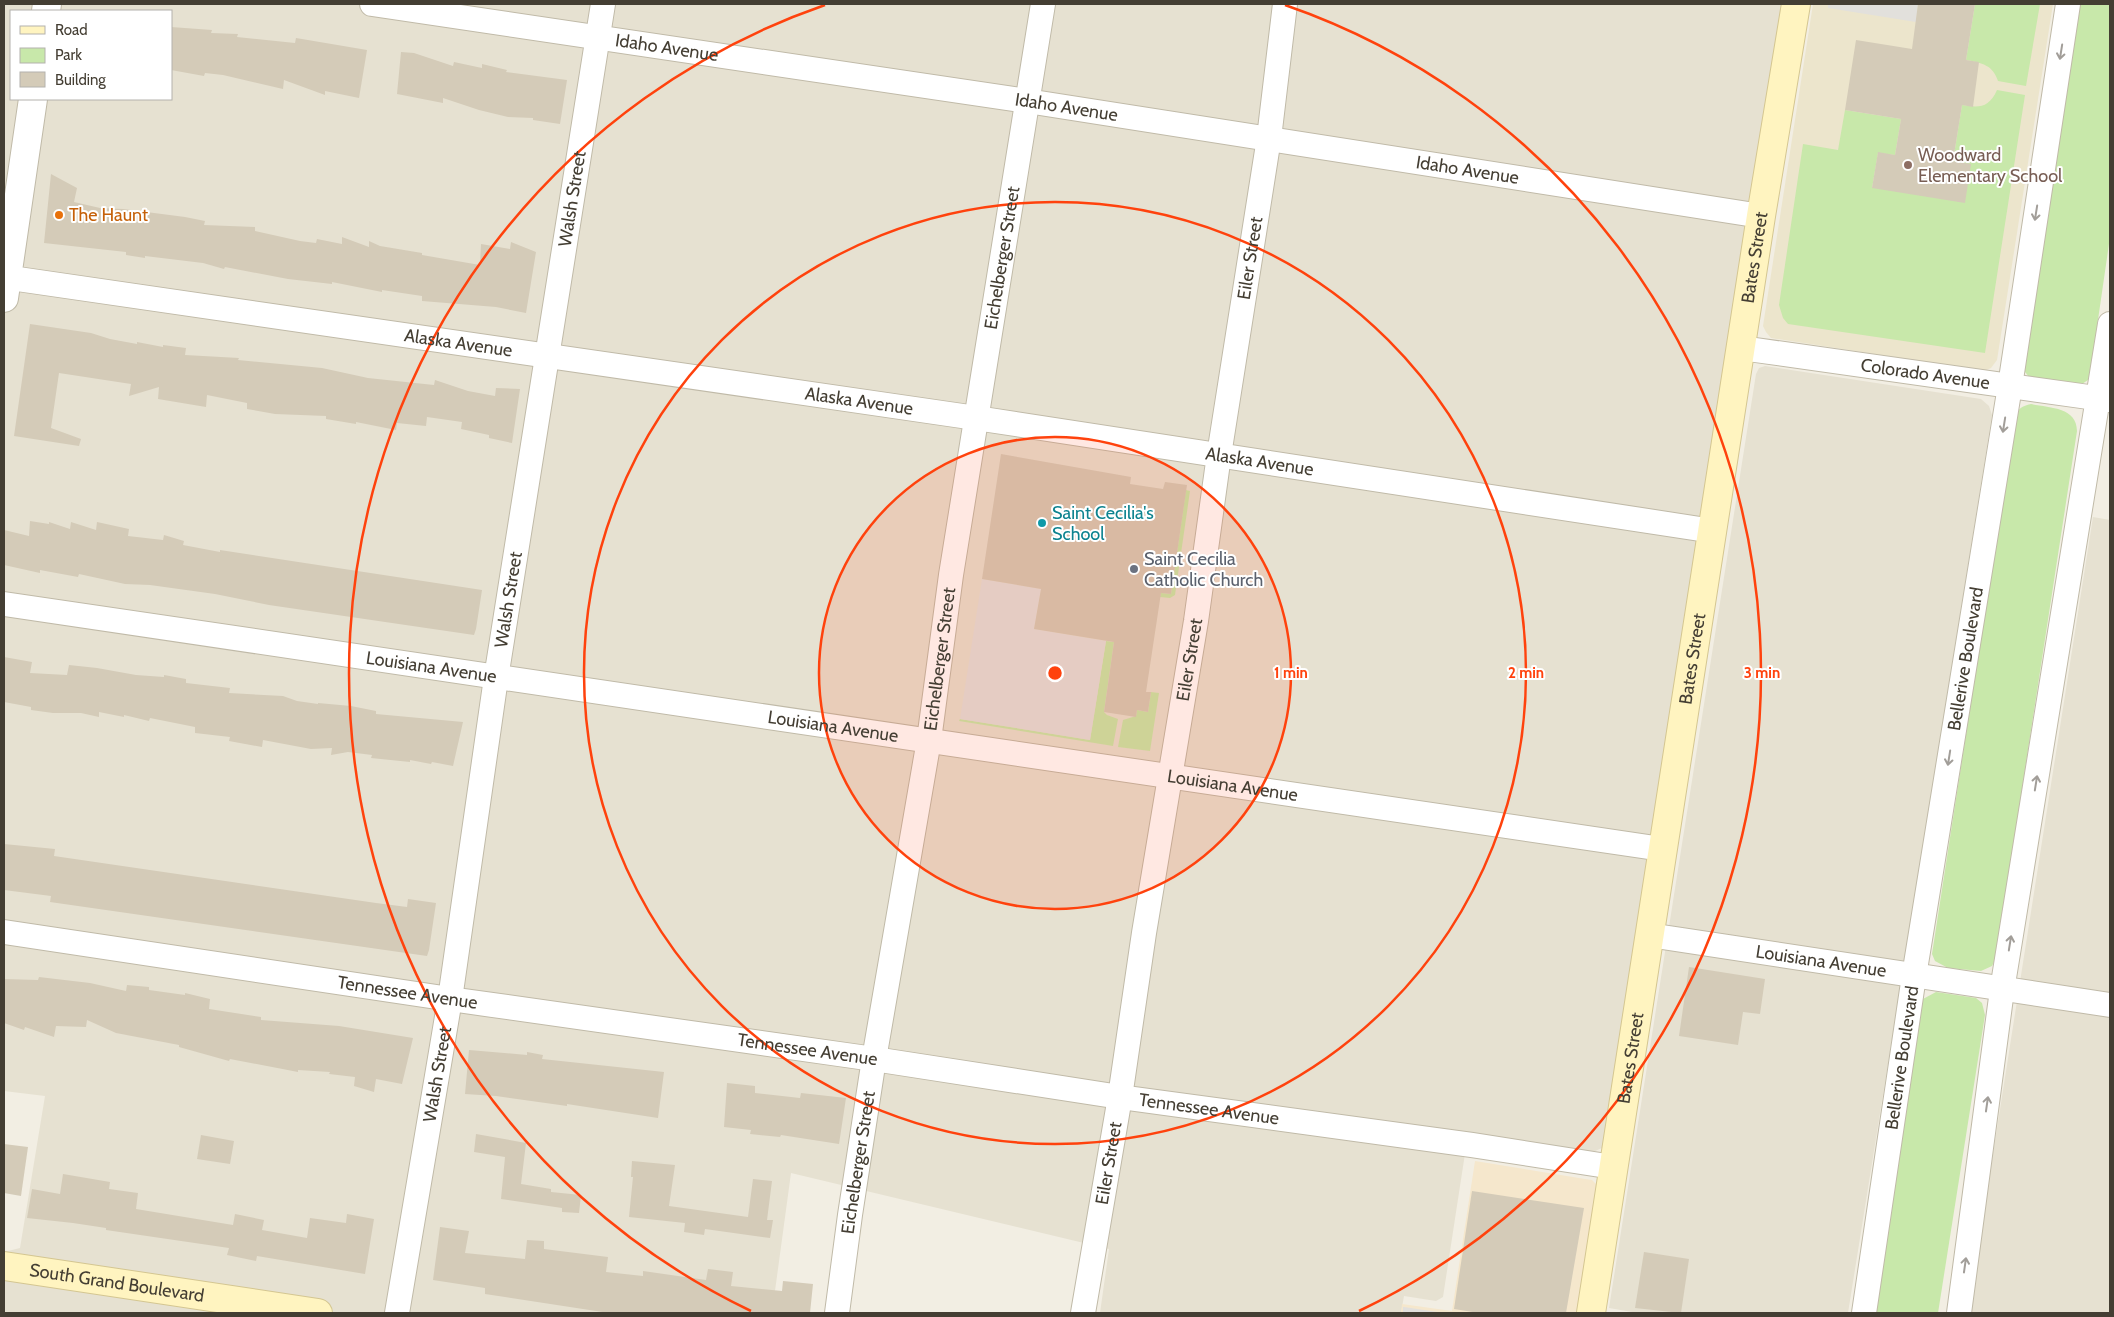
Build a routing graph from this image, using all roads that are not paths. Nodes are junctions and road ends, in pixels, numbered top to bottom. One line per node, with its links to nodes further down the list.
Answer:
1 (372, 4): 7 (street, Idaho Avenue)
2 (603, 4): 7 (street, Walsh Street)
3 (1043, 4): 9 (street, Eichelberger Street)
4 (1286, 4): 10 (street, Eiler Street)
5 (1796, 4): 11 (main road, Bates Street)
6 (2068, 4): 16 (street, Bellerive Boulevard, one-way to 16)
7 (598, 38): 9 (street, Idaho Avenue); 15 (street, Walsh Street)
8 (33, 100): 12 (street)
9 (1027, 101): 10 (street, Idaho Avenue); 18 (street, Eichelberger Street)
10 (1269, 138): 11 (street, Idaho Avenue); 19 (street, Eiler Street)
11 (1761, 216): 14 (main road, Bates Street)
12 (5, 284): 15 (street, Alaska Avenue)
13 (2110, 324): 17 (street)
14 (1741, 348): 16 (street, Colorado Avenue); 20 (main road, Bates Street)
15 (548, 355): 18 (street, Alaska Avenue); 22 (street, Walsh Street)
16 (2010, 386): 17 (street, Colorado Avenue); 28 (street, Bellerive Boulevard, one-way to 28)
17 (2105, 400): 29 (street, one-way to 17)
18 (976, 418): 19 (street, Alaska Avenue); 23 (street, Eichelberger Street)
19 (1219, 455): 20 (street, Alaska Avenue); 24 (street, Eiler Street)
20 (1713, 531): 25 (main road, Bates Street)
21 (4, 604): 22 (street, Louisiana Avenue)
22 (496, 678): 23 (street, Louisiana Avenue); 30 (street, Walsh Street)
23 (929, 740): 24 (street, Louisiana Avenue); 32 (street, Eichelberger Street)
24 (1171, 776): 25 (street, Louisiana Avenue); 33 (street, Eiler Street)
25 (1662, 849): 27 (main road, Bates Street)
26 (4, 932): 30 (street, Tennessee Avenue)
27 (1649, 935): 28 (street, Louisiana Avenue); 34 (main road, Bates Street)
28 (1914, 976): 29 (street, Louisiana Avenue); 41 (street, Bellerive Boulevard)
29 (2002, 990): 31 (street, Louisiana Avenue); 42 (street, one-way to 29)
30 (450, 999): 32 (street, Tennessee Avenue); 37 (street, Walsh Street)
31 (2110, 1005)
32 (874, 1059): 33 (street, Tennessee Avenue); 38 (street, Eichelberger Street)
33 (1120, 1097): 34 (street, Tennessee Avenue); 39 (street, Eiler Street)
34 (1613, 1167): 40 (main road, Bates Street)
35 (4, 1266): 36 (main road, South Grand Boulevard)
36 (318, 1313)
37 (397, 1313)
38 (837, 1313)
39 (1083, 1313)
40 (1591, 1313)
41 (1864, 1313)
42 (1959, 1313)

